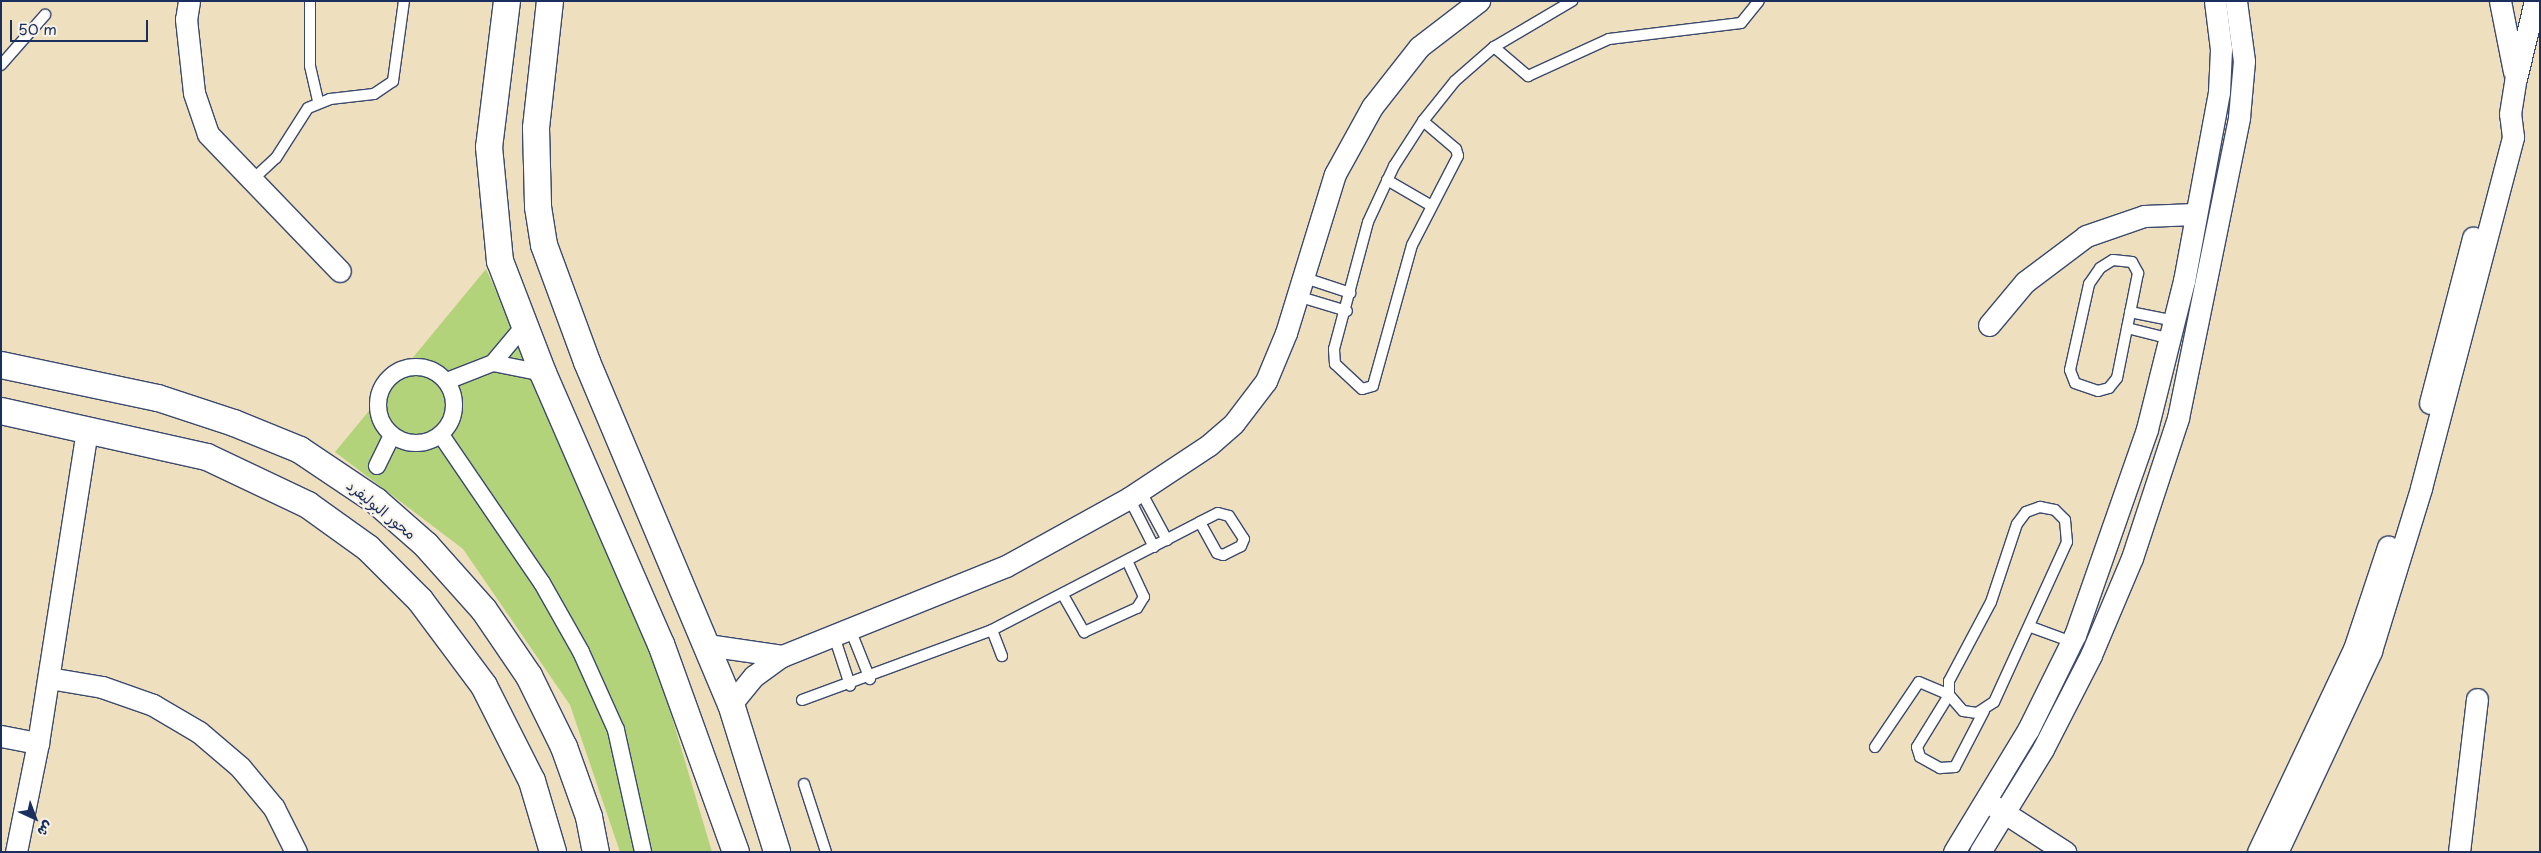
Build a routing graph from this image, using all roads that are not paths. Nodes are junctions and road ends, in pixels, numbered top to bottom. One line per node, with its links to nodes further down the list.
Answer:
1 (190, 1): 21 (street)
2 (310, 1): 17 (lane)
3 (404, 1): 17 (lane)
4 (507, 1): 30 (street)
5 (550, 1): 52 (street)
6 (1478, 1): 25 (street)
7 (1572, 1): 14 (lane)
8 (1759, 1): 14 (lane)
9 (2215, 1): 23 (street)
10 (2236, 1): 68 (street)
11 (2500, 1): 16 (street)
12 (2536, 1): 16 (street)
13 (45, 15): 15 (lane)
14 (1494, 47): 19 (lane)
15 (1, 65)
16 (2516, 78): 18 (street)
17 (318, 102): 21 (lane)
18 (2510, 114): 80 (street); 81 (street)
19 (1423, 121): 20 (lane); 22 (lane)
20 (1387, 180): 22 (lane); 26 (lane)
21 (250, 181): 24 (street)
22 (1430, 205): 27 (lane)
23 (2195, 214): 29 (street); 32 (street)
24 (340, 271)
25 (1299, 287): 26 (lane); 27 (lane); 42 (street)
26 (1350, 293): 27 (lane)
27 (1347, 311)
28 (2130, 312): 31 (lane); 31 (lane); 32 (lane)
29 (1989, 325)
30 (524, 326): 33 (street); 35 (street)
31 (2127, 328): 32 (lane)
32 (2173, 330): 51 (street)
33 (493, 363): 35 (street); 36 (street)
34 (1, 366): 72 (street, محور البوليفرد)
35 (543, 373): 74 (street)
36 (447, 381): 39 (street); 40 (street)
37 (1, 411): 38 (street)
38 (87, 428): 55 (street); 71 (street)
39 (441, 434): 40 (street); 73 (street)
40 (392, 435): 41 (street)
41 (377, 466)
42 (1134, 494): 44 (lane); 45 (lane); 50 (street)
43 (1200, 522): 43 (lane); 44 (lane)
44 (1167, 540): 45 (lane)
45 (1154, 546): 46 (lane)
46 (1126, 561): 47 (lane); 47 (lane)
47 (1063, 595): 49 (lane)
48 (2031, 627): 51 (lane); 58 (lane); 62 (lane)
49 (992, 630): 54 (lane); 56 (lane)
50 (842, 633): 53 (street); 56 (lane); 57 (lane)
51 (2072, 642): 67 (street)
52 (707, 645): 53 (street); 61 (street)
53 (782, 656): 61 (street)
54 (1002, 656)
55 (49, 678): 64 (street); 70 (street)
56 (870, 679): 57 (lane)
57 (850, 685): 60 (lane)
58 (1949, 695): 62 (lane); 62 (lane); 65 (lane)
59 (2477, 699): 82 (street)
60 (802, 700)
61 (731, 704): 75 (street)
62 (1984, 711)
63 (1, 736): 64 (street)
64 (38, 743): 69 (street)
65 (1875, 746)
66 (804, 784): 76 (lane)
67 (1986, 801): 68 (street); 77 (street)
68 (2005, 812): 78 (street); 79 (street)
69 (16, 852)
70 (296, 852)
71 (554, 852)
72 (596, 852)
73 (643, 852)
74 (736, 852)
75 (777, 852)
76 (826, 852)
77 (1954, 852)
78 (1980, 852)
79 (2065, 852)
80 (2258, 852)
81 (2277, 852)
82 (2459, 852)

